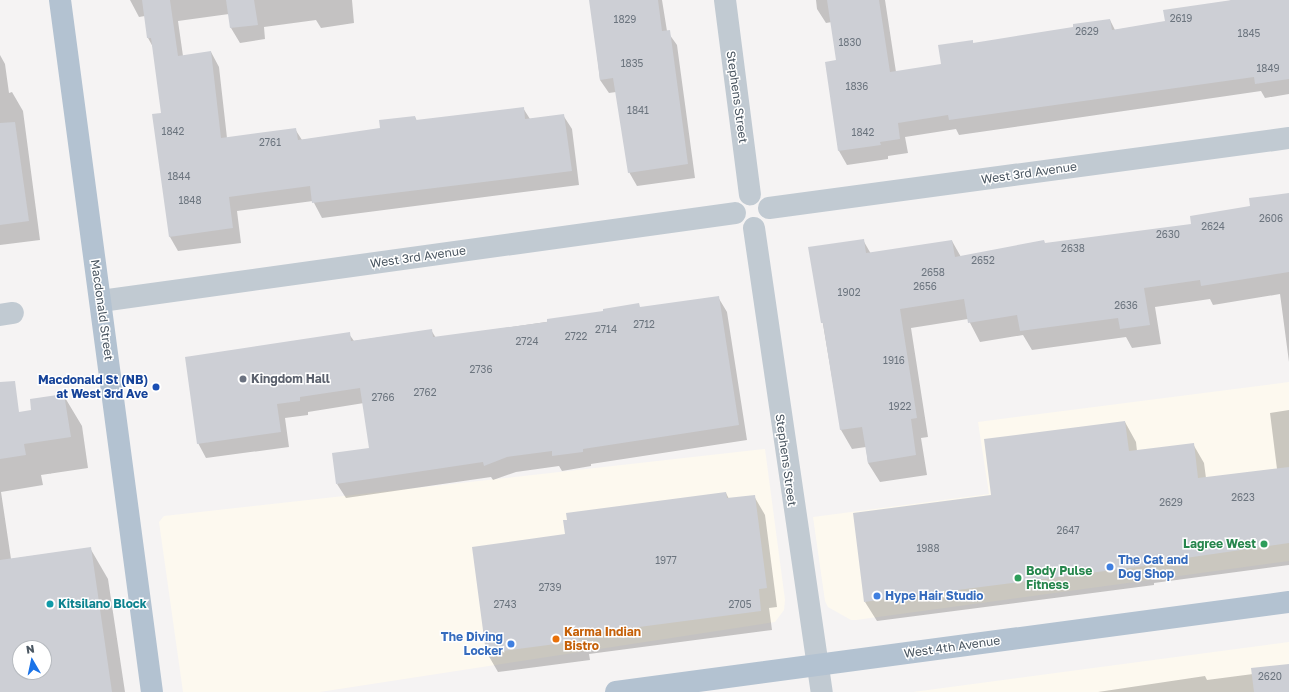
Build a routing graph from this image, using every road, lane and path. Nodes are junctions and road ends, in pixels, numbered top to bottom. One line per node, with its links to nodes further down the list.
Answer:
1 (60, 0): 8 (main road, Macdonald Street)
2 (725, 0): 4 (street, Stephens Street)
3 (1289, 138): 5 (street, West 3rd Avenue)
4 (750, 194): 5 (street); 6 (street)
5 (769, 208): 7 (street)
6 (735, 213): 7 (street); 8 (street, West 3rd Avenue)
7 (754, 228): 10 (street, Stephens Street)
8 (101, 301): 11 (main road, Macdonald Street)
9 (1289, 602): 10 (main road, West 4th Avenue)
10 (817, 665): 12 (main road, West 4th Avenue); 13 (street, Stephens Street)
11 (152, 692)
12 (616, 692)
13 (822, 692)

